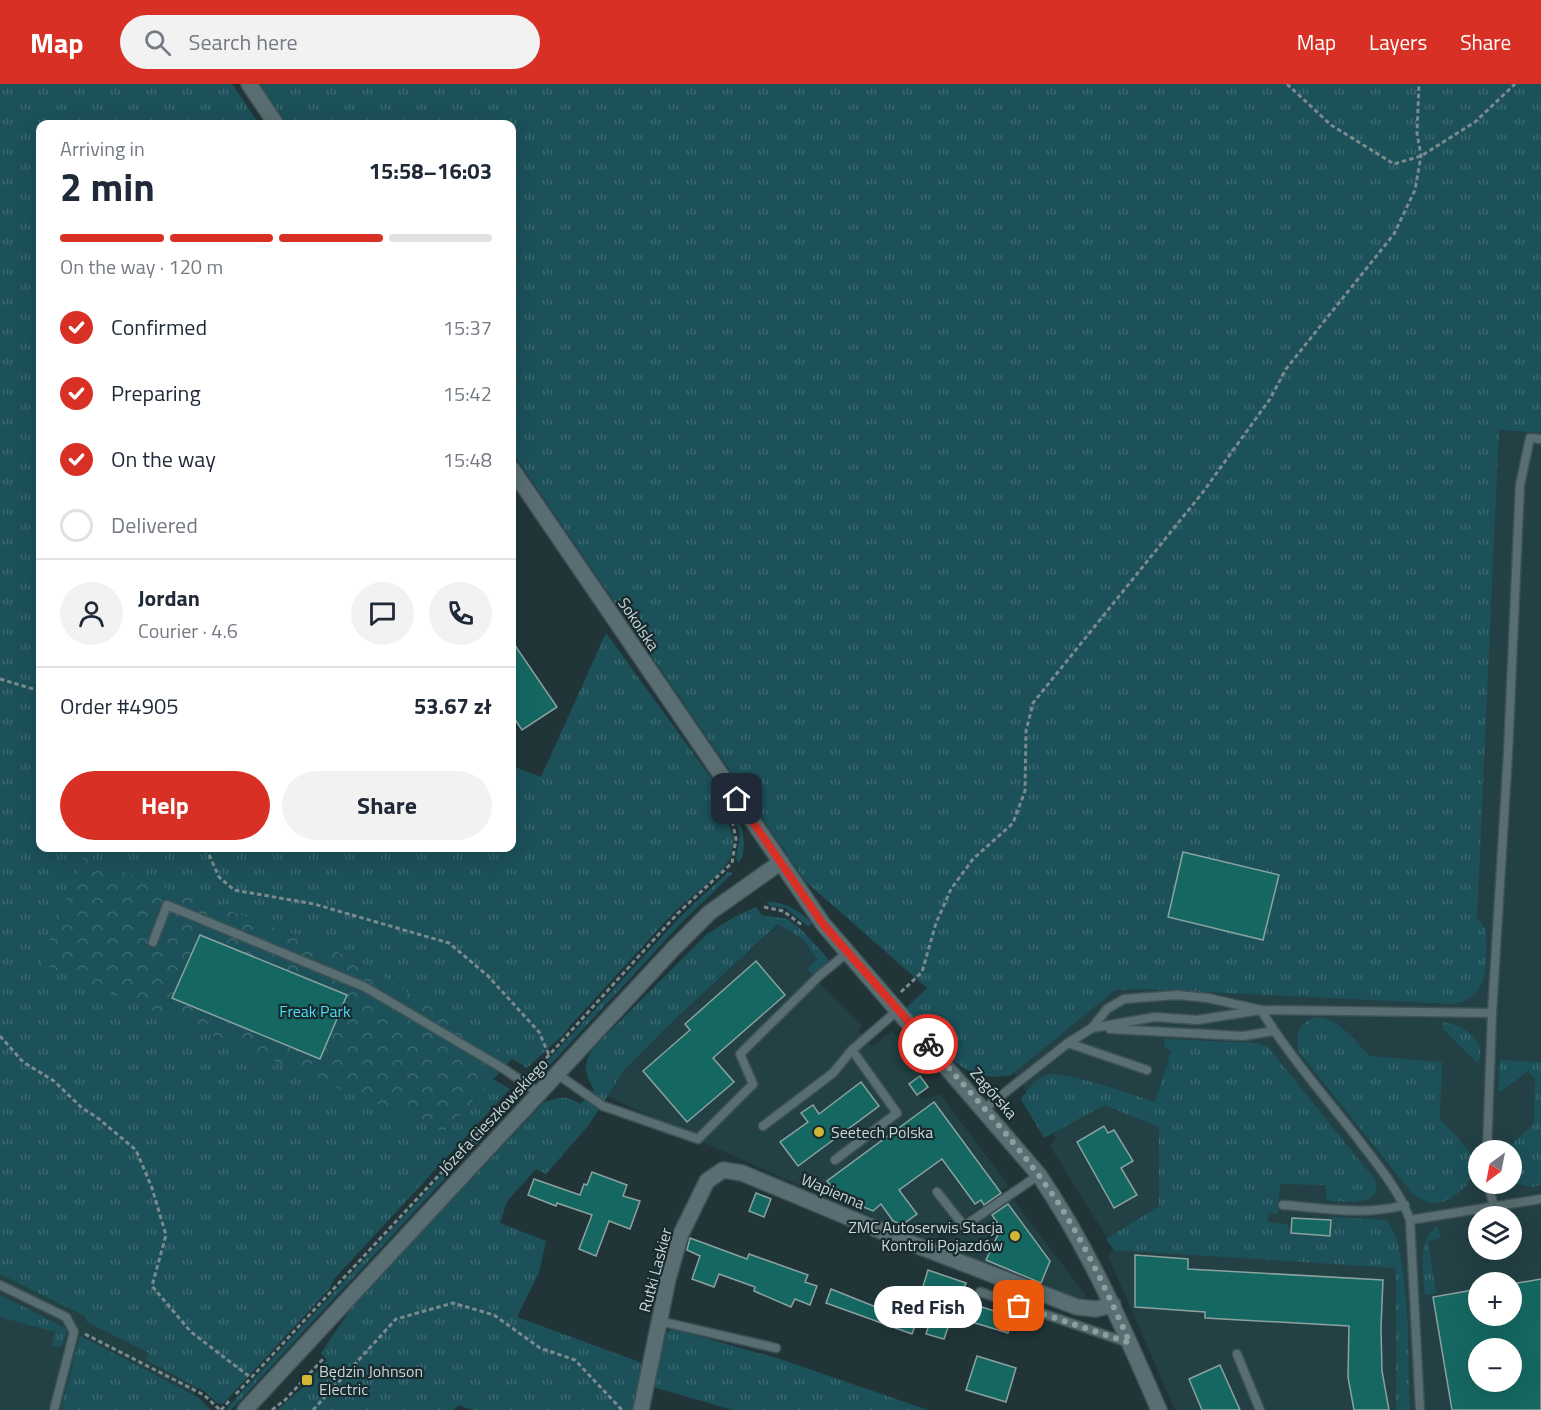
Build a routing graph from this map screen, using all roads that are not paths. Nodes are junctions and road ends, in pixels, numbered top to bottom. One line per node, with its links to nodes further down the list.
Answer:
1 (249, 84): 2 (street)
2 (273, 120)
3 (1541, 439): 11 (lane)
4 (516, 475): 5 (street, Sokolska)
5 (741, 805): 6 (street, Zagórska)
6 (781, 862): 8 (street, Zagórska); 17 (street, Józefa Cieszkowskiego)
7 (153, 942): 18 (lane)
8 (847, 953): 9 (street, Zagórska); 17 (lane)
9 (895, 1005): 15 (lane); 19 (street, Zagórska)
10 (1261, 1010): 11 (lane); 12 (lane); 12 (lane); 13 (lane)
11 (1492, 1013): 21 (lane)
12 (1092, 1028): 13 (lane); 14 (lane)
13 (1274, 1031): 28 (lane)
14 (1068, 1043): 16 (lane); 19 (lane)
15 (852, 1050): 20 (lane); 22 (lane)
16 (1147, 1070)
17 (557, 1074): 18 (street, Józefa Cieszkowskiego)
18 (539, 1093): 40 (street, Józefa Cieszkowskiego)
19 (984, 1109): 24 (street, Zagórska)
20 (763, 1126)
21 (1487, 1140)
22 (835, 1161)
23 (742, 1173): 34 (street, Wapienna); 35 (street, Rutki Laskier)
24 (1039, 1175): 25 (lane); 34 (street, Zagórska)
25 (937, 1192)
26 (1541, 1198): 29 (lane)
27 (1282, 1205): 28 (lane)
28 (1405, 1205): 31 (lane)
29 (1499, 1206)
30 (1468, 1211): 31 (lane)
31 (1410, 1220): 44 (lane)
32 (0, 1285): 39 (lane)
33 (980, 1292): 36 (lane)
34 (1113, 1305): 36 (street, Zagórska)
35 (659, 1321): 37 (lane); 41 (street, Rutki Laskier)
36 (1130, 1343): 42 (street, Zagórska)
37 (776, 1348)
38 (1237, 1354): 43 (lane)
39 (54, 1410)
40 (245, 1410)
41 (641, 1410)
42 (1159, 1410)
43 (1260, 1410)
44 (1420, 1410)

